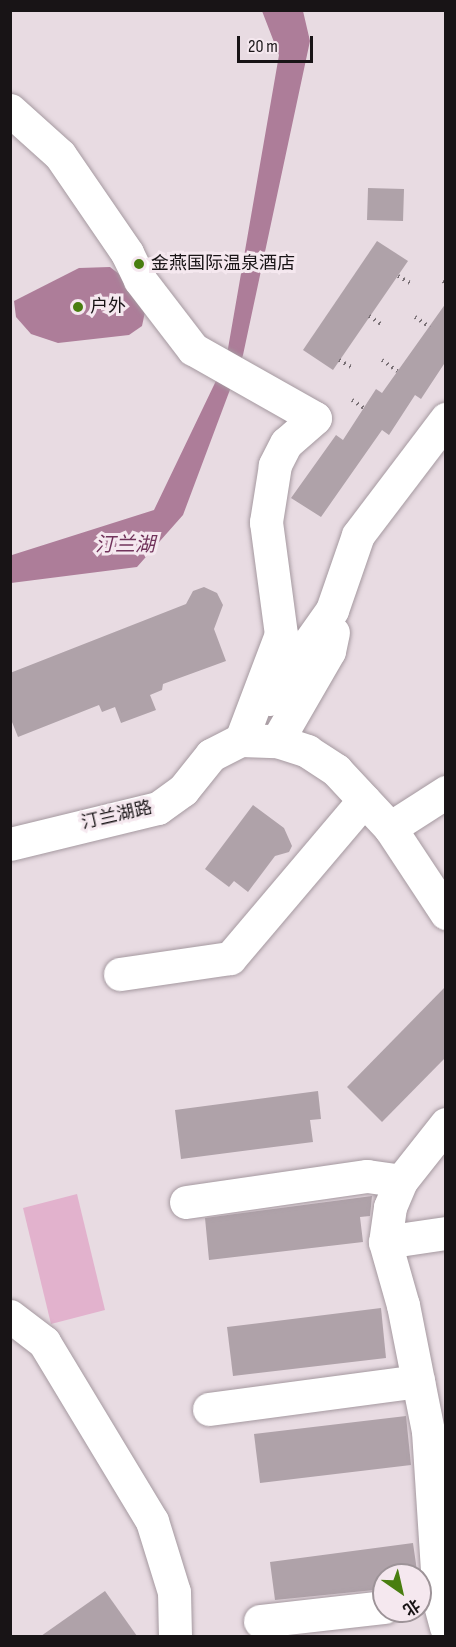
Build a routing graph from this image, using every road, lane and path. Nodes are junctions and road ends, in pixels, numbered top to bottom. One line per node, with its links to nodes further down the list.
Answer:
1 (10, 111): 16 (street)
2 (398, 276): 3 (path)
3 (410, 283)
4 (369, 316): 6 (path)
5 (415, 317): 7 (path)
6 (381, 324)
7 (430, 327)
8 (339, 360): 10 (path)
9 (382, 360): 11 (path)
10 (351, 367)
11 (397, 370)
12 (352, 400): 13 (path)
13 (364, 408)
14 (446, 419): 15 (street)
15 (332, 610): 16 (street); 17 (street)
16 (241, 740): 17 (street, 汀兰湖路); 21 (street, 汀兰湖路)
17 (276, 741): 19 (street, 汀兰湖路)
18 (446, 792): 20 (street)
19 (364, 800): 20 (street, 汀兰湖路); 23 (street)
20 (390, 828): 22 (street, 汀兰湖路)
21 (10, 844)
22 (446, 913)
23 (120, 974)
24 (446, 1124): 25 (street)
25 (400, 1181): 26 (street); 28 (street)
26 (186, 1202)
27 (446, 1233): 28 (street)
28 (385, 1242): 30 (street)
29 (10, 1316): 36 (street)
30 (418, 1381): 31 (street); 32 (street)
31 (209, 1409)
32 (438, 1462): 34 (street)
33 (372, 1608): 35 (street)
34 (435, 1611)
35 (260, 1621)
36 (175, 1636)

